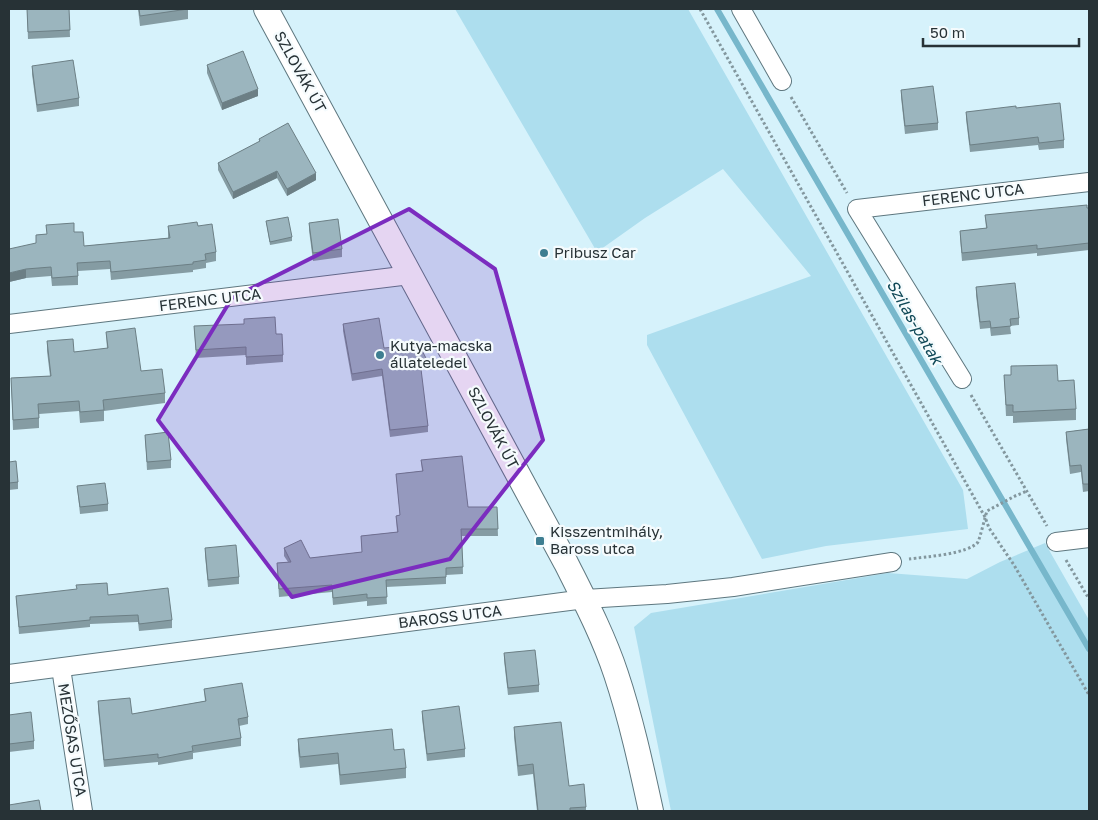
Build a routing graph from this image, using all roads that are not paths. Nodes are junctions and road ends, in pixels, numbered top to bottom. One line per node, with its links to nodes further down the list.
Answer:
1 (266, 9): 5 (main road, SZLOVÁK ÚT)
2 (741, 9): 3 (street)
3 (782, 81)
4 (1089, 182): 7 (street, FERENC UTCA)
5 (410, 275): 6 (street, FERENC UTCA); 11 (main road, SZLOVÁK ÚT)
6 (9, 324)
7 (962, 379)
8 (1089, 538): 9 (street)
9 (1056, 542)
10 (892, 562): 11 (street, BAROSS UTCA)
11 (585, 600): 12 (street, BAROSS UTCA); 15 (main road, SZLOVÁK ÚT)
12 (61, 668): 13 (street, BAROSS UTCA); 14 (street, MEZŐSAS UTCA)
13 (9, 674)
14 (83, 811)
15 (651, 811)

